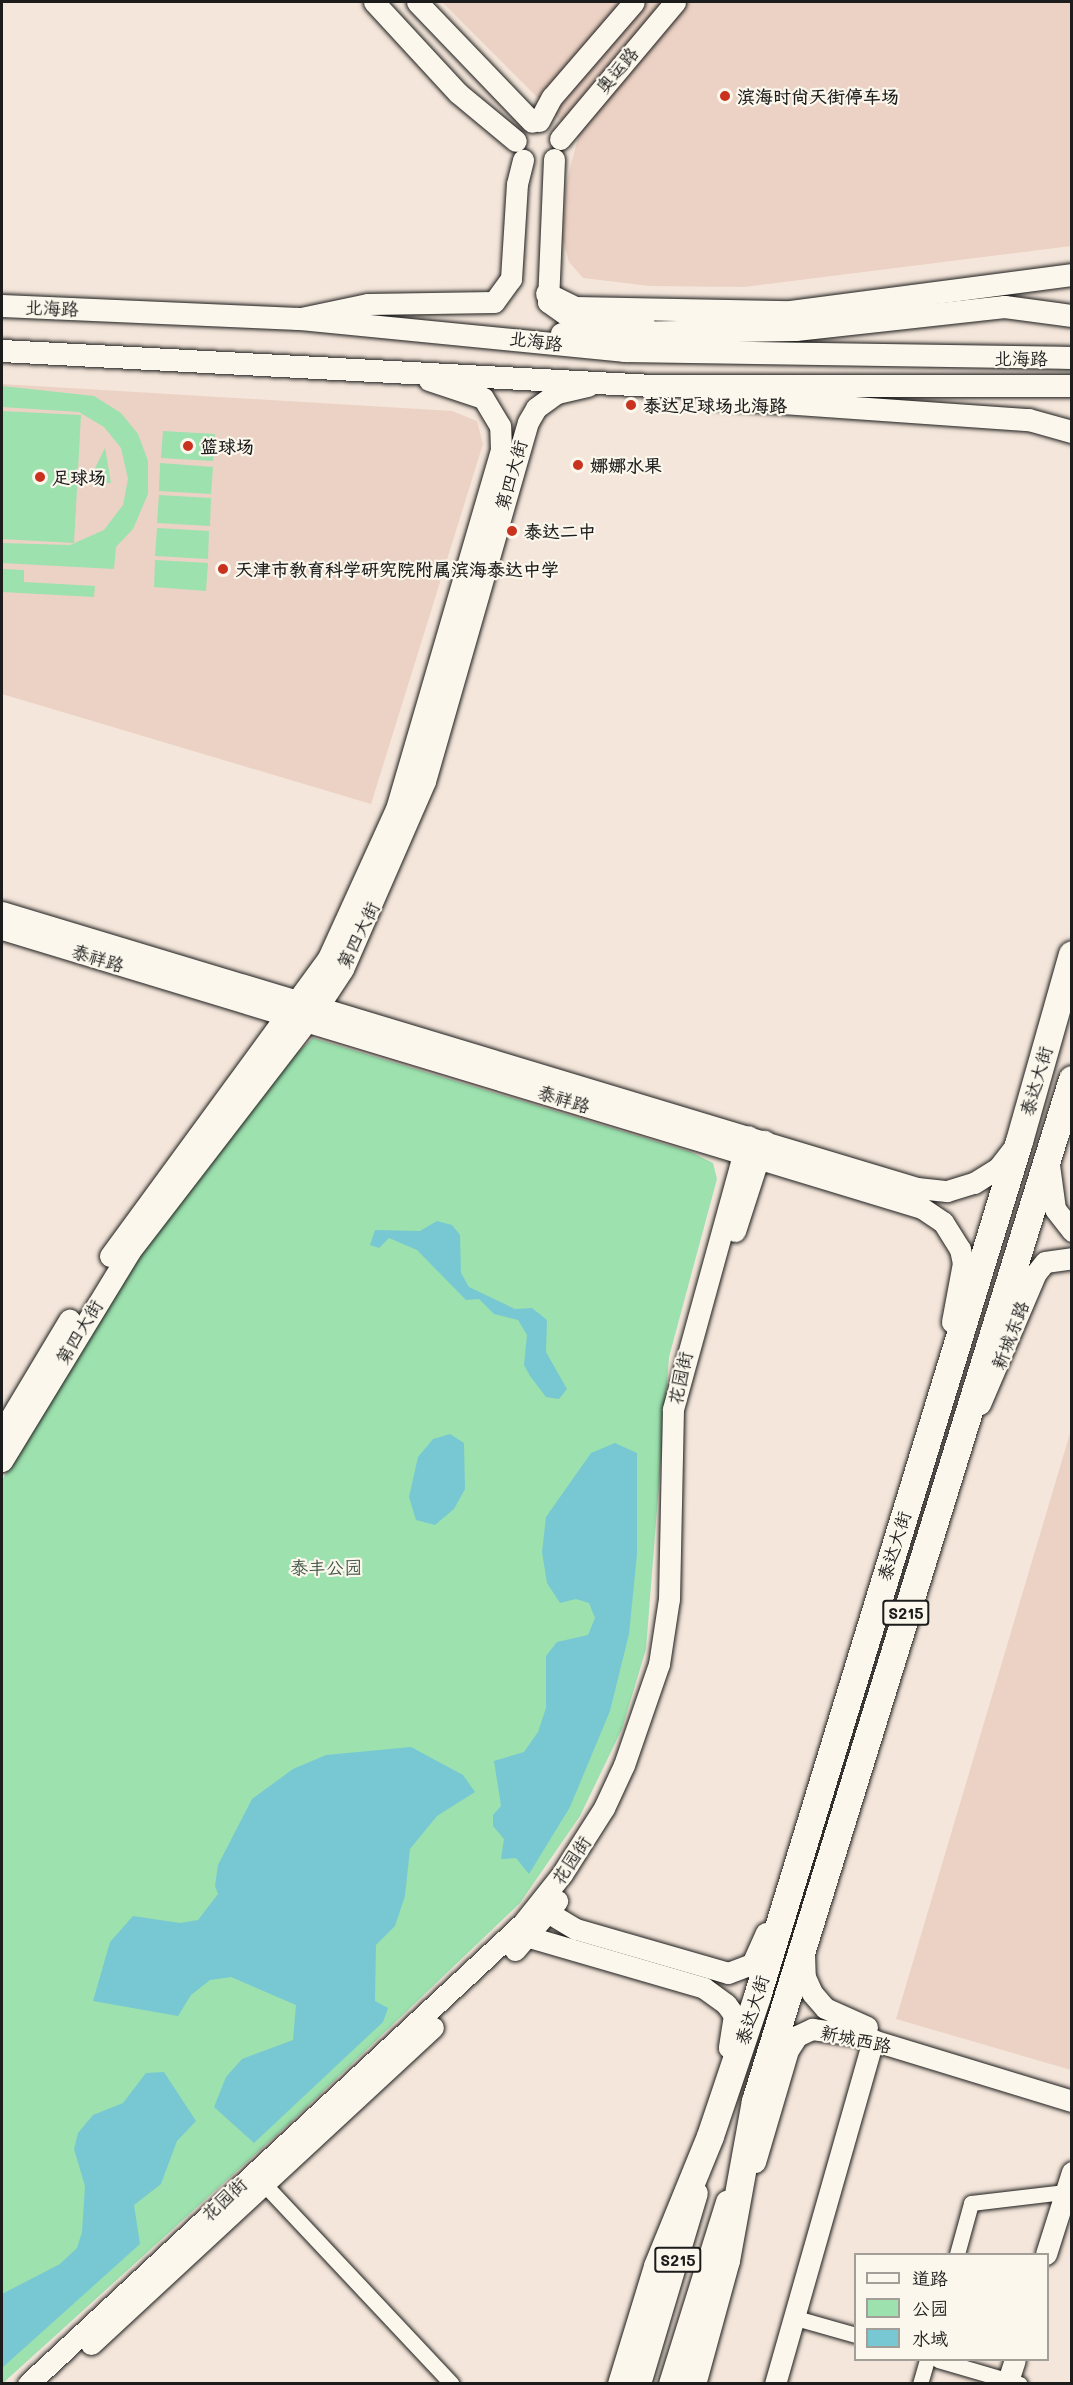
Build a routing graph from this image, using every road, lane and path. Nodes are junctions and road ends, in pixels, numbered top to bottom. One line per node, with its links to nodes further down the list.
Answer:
1 (374, 2): 7 (street)
2 (417, 2): 5 (street)
3 (634, 2): 5 (street, 奥运路)
4 (675, 2): 6 (street, 奥运路)
5 (536, 122): 6 (street); 7 (street)
6 (557, 149): 7 (street); 9 (street)
7 (519, 151): 12 (street)
8 (1071, 275): 9 (main road)
9 (547, 294): 13 (street)
10 (2, 306): 12 (main road, 北海路)
11 (1071, 316): 13 (main road)
12 (299, 319): 14 (main road, 北海路)
13 (681, 331): 14 (main road)
14 (510, 337): 16 (main road, 北海路)
15 (2, 351): 17 (main road, 北海路)
16 (1071, 358)
17 (390, 369): 18 (main road, 北海路); 25 (street, 第四大街)
18 (609, 383): 19 (main road, 北海路); 26 (street, 第四大街)
19 (652, 386): 20 (main road, 北海路); 21 (main road)
20 (1071, 386)
21 (1071, 432)
22 (2, 912): 25 (street, 泰祥路)
23 (2, 929): 25 (street, 泰祥路)
24 (1071, 954): 28 (highway, 泰达大街 / S215)
25 (291, 1008): 26 (street, 泰祥路); 34 (street, 第四大街)
26 (313, 1014): 29 (street, 泰祥路); 36 (street, 第四大街)
27 (1071, 1082): 30 (highway, 泰达大街 / S215)
28 (1019, 1142): 29 (street, 泰祥路); 33 (highway, 泰达大街 / S215)
29 (753, 1147): 33 (street, 泰祥路); 38 (street, 花园街); 58 (street, 花园街)
30 (1049, 1152): 31 (street); 35 (highway, 泰达大街 / S215)
31 (1071, 1231)
32 (1071, 1258): 35 (street, 新城东路)
33 (938, 1401): 37 (highway, 泰达大街 / S215)
34 (2, 1432)
35 (964, 1433): 40 (highway, 泰达大街 / S215)
36 (2, 1461)
37 (786, 1894): 38 (street); 42 (highway, 泰达大街 / S215)
38 (549, 1913): 39 (street, 花园街)
39 (529, 1937): 42 (street); 48 (street, 花园街)
40 (804, 1948): 43 (street, 新城西路); 46 (highway, 泰达大街 / S215)
41 (873, 2040): 44 (street, 新城西路); 51 (street, 新城西路); 52 (street)
42 (730, 2079): 45 (highway, 泰达大街 / S215)
43 (1071, 2088)
44 (1071, 2101)
45 (710, 2136): 61 (highway, 泰达大街); 62 (main road, S215)
46 (743, 2149): 51 (highway, 泰达大街); 63 (main road, S215)
47 (1068, 2182): 49 (street); 50 (street)
48 (264, 2184): 59 (street, 花园街); 60 (street)
49 (957, 2253)
50 (1046, 2253)
51 (726, 2260): 64 (highway)
52 (796, 2318): 53 (street); 65 (street)
53 (854, 2335)
54 (927, 2361): 66 (street)
55 (941, 2361): 57 (street)
56 (1015, 2361): 57 (street)
57 (1012, 2382)
58 (28, 2384)
59 (48, 2384)
60 (452, 2384)
61 (621, 2384)
62 (640, 2384)
63 (670, 2384)
64 (692, 2384)
65 (775, 2384)
66 (920, 2384)

